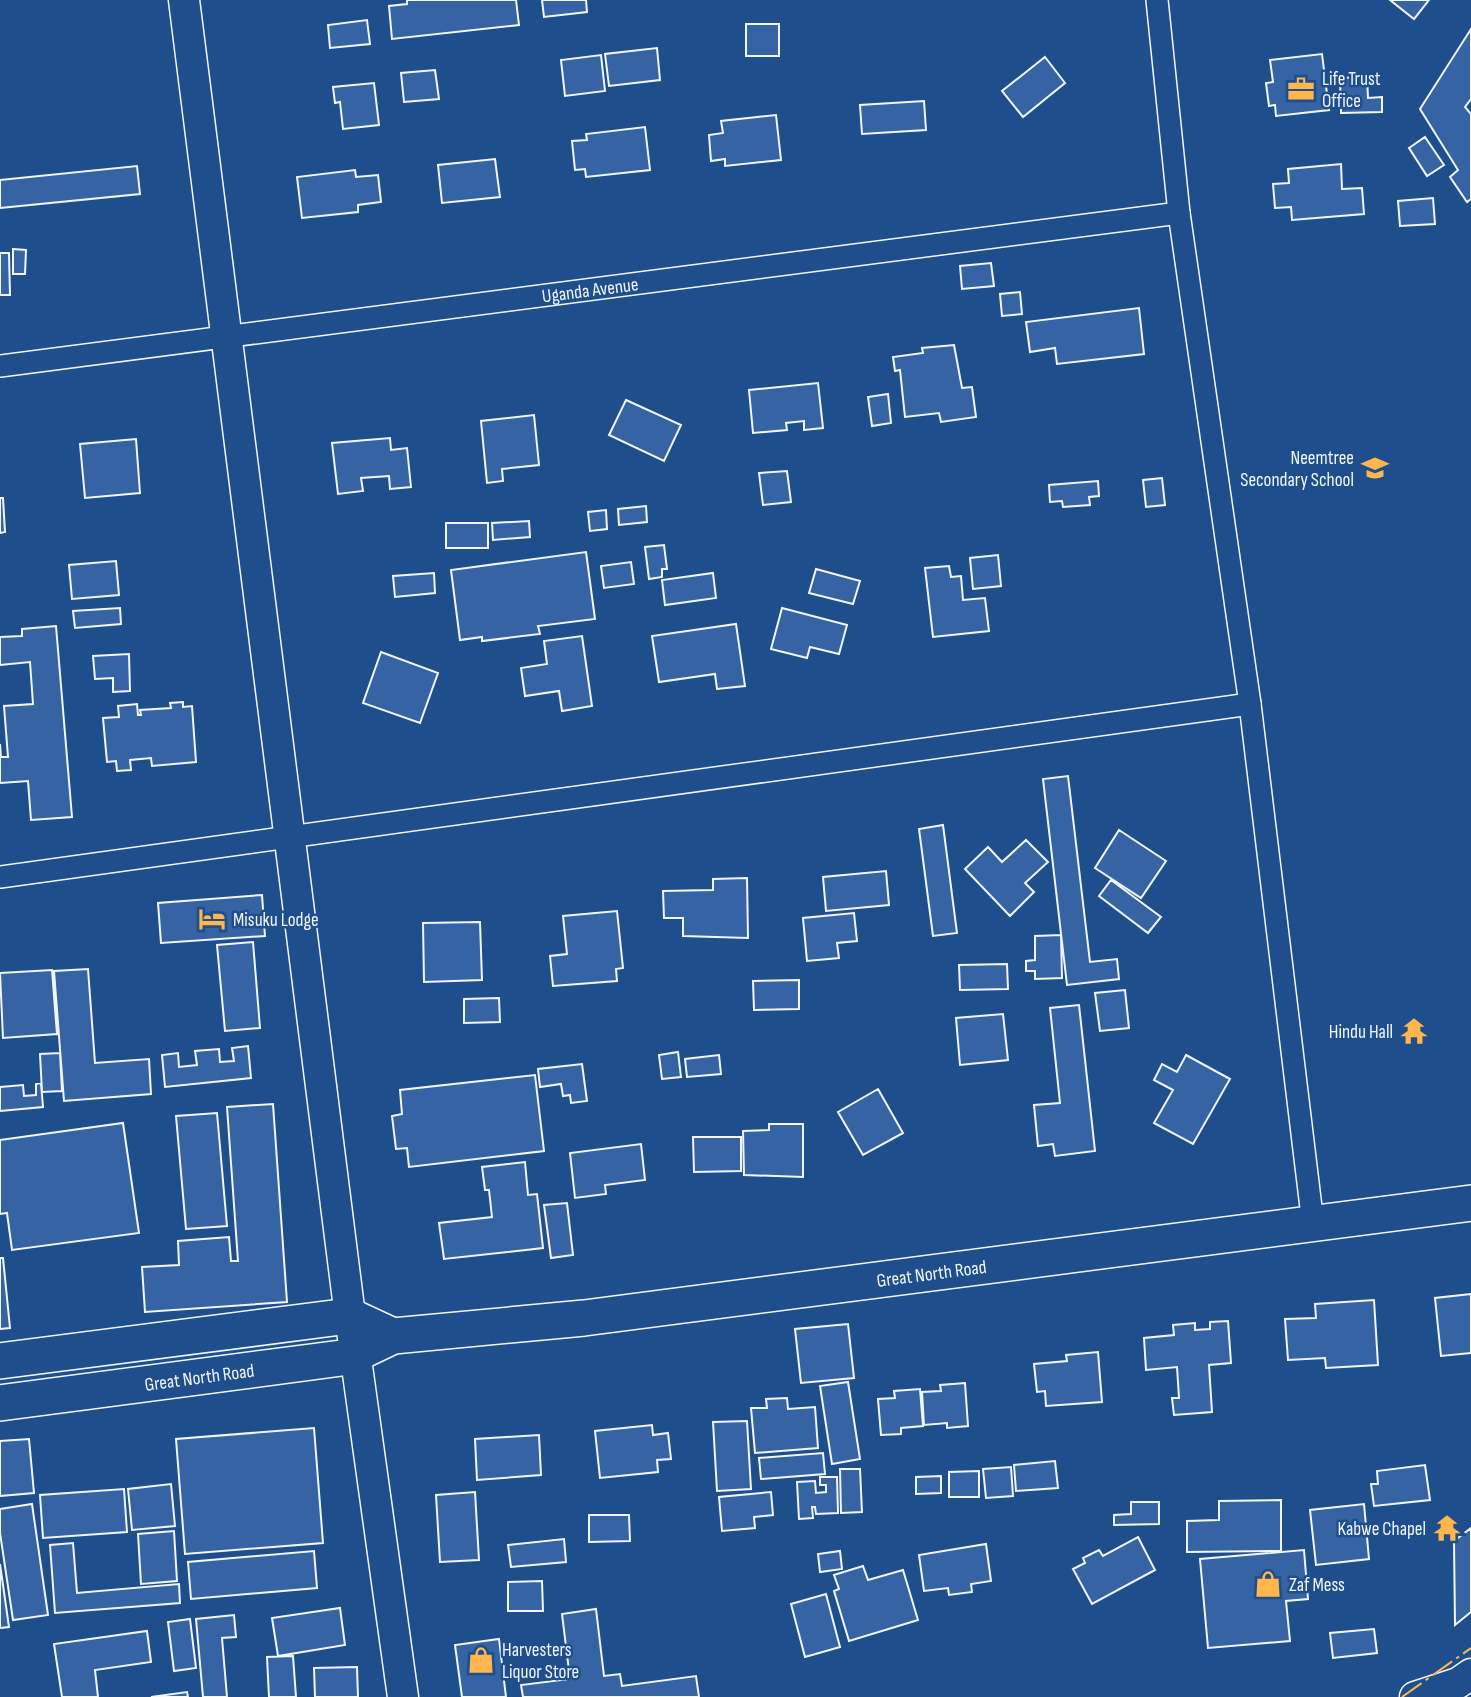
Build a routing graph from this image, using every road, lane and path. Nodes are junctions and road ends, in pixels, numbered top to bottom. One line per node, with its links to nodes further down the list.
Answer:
1 (184, 0): 4 (main road)
2 (1157, 0): 3 (street)
3 (1179, 212): 4 (street, Uganda Avenue); 6 (street)
4 (226, 337): 5 (street, Uganda Avenue); 7 (main road)
5 (0, 366)
6 (1250, 704): 7 (street); 10 (street)
7 (292, 836): 8 (street); 11 (main road)
8 (0, 877)
9 (1471, 1203): 10 (highway, Great North Road)
10 (1313, 1224): 12 (highway, Great North Road)
11 (350, 1316): 12 (highway); 13 (main road); 14 (highway)
12 (393, 1336): 13 (highway, Great North Road)
13 (357, 1355): 15 (highway, Great North Road); 17 (main road)
14 (0, 1361)
15 (0, 1403)
16 (1463, 1685): 18 (main road)
17 (402, 1697)
18 (1415, 1697)

